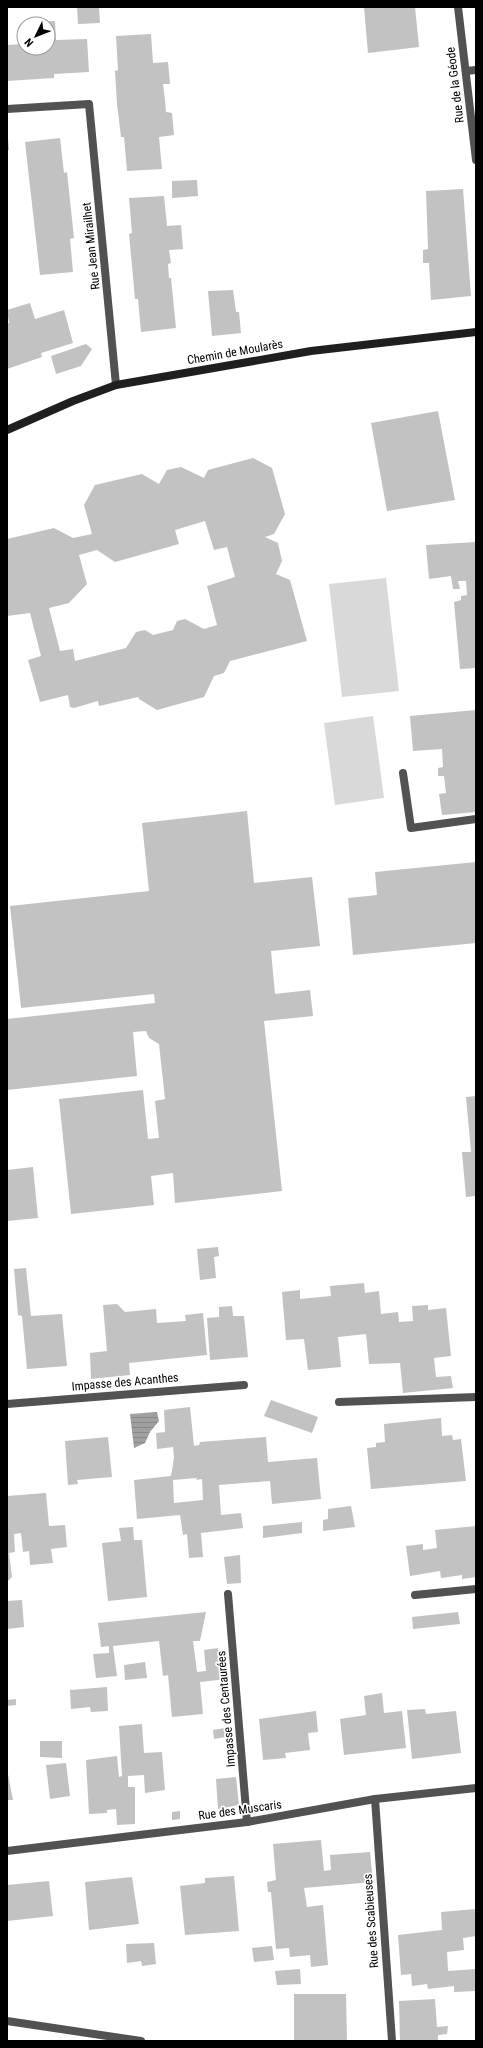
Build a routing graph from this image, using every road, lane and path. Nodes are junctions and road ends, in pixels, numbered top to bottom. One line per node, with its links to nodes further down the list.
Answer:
1 (458, 7): 3 (street, Rue de la Géode)
2 (476, 70): 3 (street)
3 (466, 72): 5 (street, Rue de la Géode)
4 (7, 109): 7 (street, Rue Jean Mirailhet)
5 (476, 160)
6 (476, 332): 7 (main road, Chemin de Moularès)
7 (116, 385): 8 (main road, Chemin de Moularès)
8 (7, 430)
9 (403, 773): 10 (street)
10 (476, 819)
11 (244, 1385): 14 (street, Impasse des Acanthes)
12 (476, 1397): 13 (street)
13 (339, 1402)
14 (7, 1404)
15 (476, 1589): 17 (street)
16 (228, 1594): 20 (street, Impasse des Centaurées)
17 (415, 1594)
18 (476, 1788): 19 (street, Rue des Muscaris)
19 (375, 1799): 20 (street, Rue des Muscaris); 24 (street, Rue des Scabieuses)
20 (247, 1822): 21 (street, Rue des Muscaris)
21 (7, 1851)
22 (7, 2021): 23 (street)
23 (141, 2041)
24 (392, 2041)

